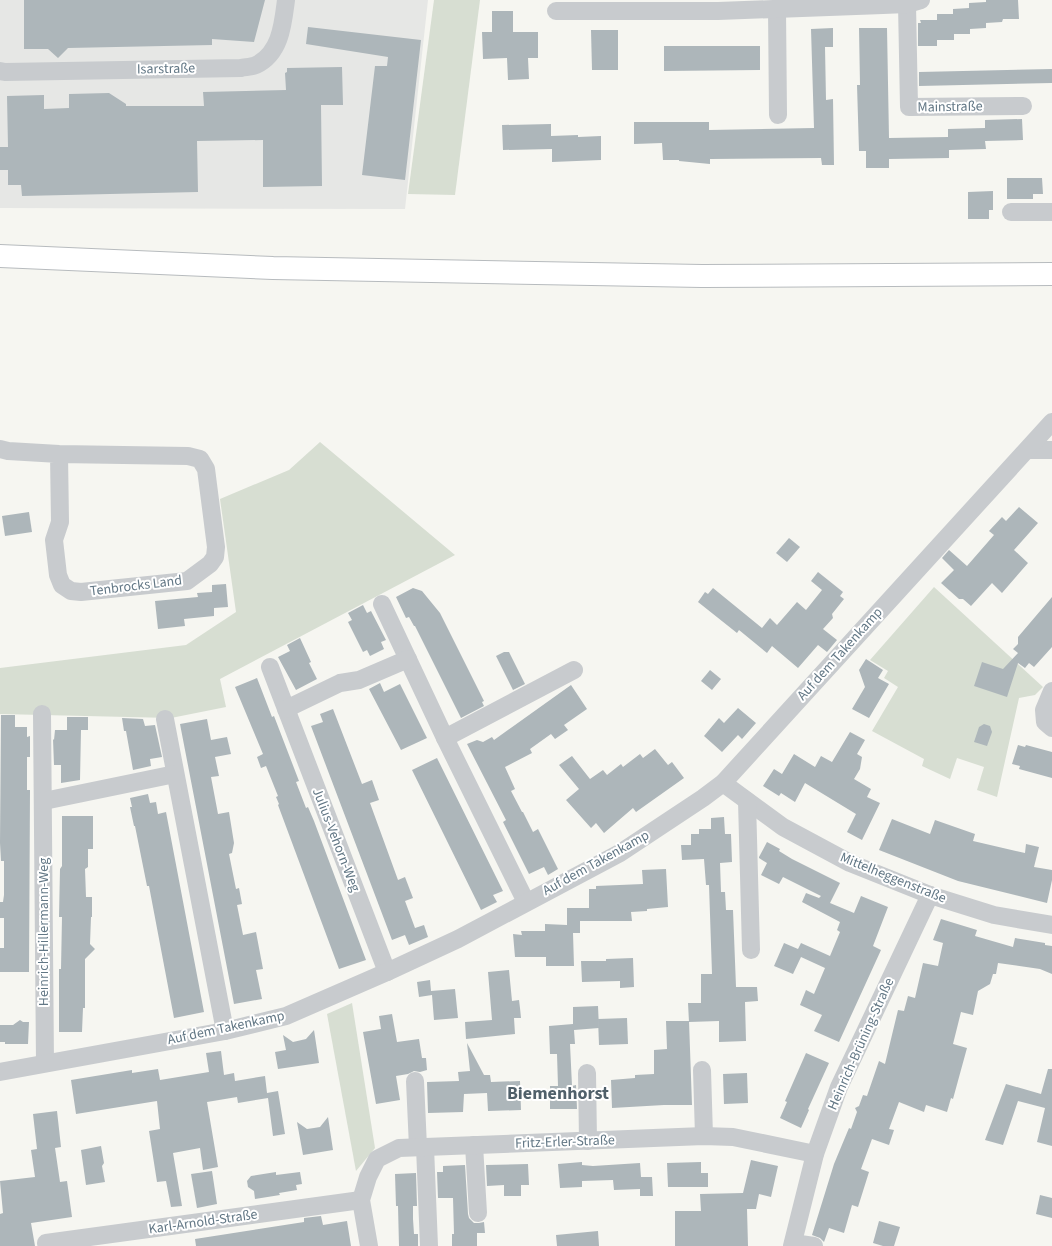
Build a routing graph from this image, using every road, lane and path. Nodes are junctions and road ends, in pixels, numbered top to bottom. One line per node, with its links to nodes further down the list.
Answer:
1 (286, 0): 6 (street, Isarstraße)
2 (914, 2): 3 (street, Mainstraße); 7 (street, Mainstraße)
3 (835, 4): 4 (street, Mainstraße)
4 (777, 9): 5 (street, Mainstraße); 8 (street)
5 (556, 11)
6 (0, 71)
7 (1023, 106)
8 (778, 115)
9 (1011, 212): 10 (street)
10 (1052, 212)
11 (0, 256): 13 (highway)
12 (0, 271): 14 (highway)
13 (1052, 274)
14 (1052, 287)
15 (1052, 422): 17 (street, Auf dem Takenkamp)
16 (0, 449): 19 (street, Tenbrocks Land)
17 (1028, 450): 18 (street); 31 (street, Auf dem Takenkamp)
18 (1052, 450)
19 (59, 454): 19 (street, Tenbrocks Land)
20 (382, 604): 21 (street)
21 (408, 660): 25 (street); 29 (street)
22 (270, 667): 25 (street, Julius-Vehorn-Weg)
23 (574, 670): 29 (street)
24 (1052, 691): 28 (street)
25 (286, 709): 38 (street, Julius-Vehorn-Weg)
26 (42, 714): 32 (street, Heinrich-Hillermann-Weg)
27 (165, 719): 30 (street)
28 (1052, 728)
29 (445, 738): 35 (street)
30 (175, 774): 32 (street); 39 (street)
31 (723, 783): 33 (street, Mittelheggenstraße); 35 (street, Auf dem Takenkamp)
32 (44, 801): 40 (street, Heinrich-Hillermann-Weg)
33 (747, 801): 34 (street, Mittelheggenstraße); 37 (street)
34 (930, 895): 36 (street, Mittelheggenstraße); 49 (street, Heinrich-Brüning-Straße)
35 (526, 902): 38 (street, Auf dem Takenkamp)
36 (1052, 925)
37 (751, 950)
38 (387, 972): 39 (street, Auf dem Takenkamp)
39 (225, 1031): 40 (street, Auf dem Takenkamp)
40 (46, 1063): 42 (street, Auf dem Takenkamp)
41 (702, 1070): 45 (street)
42 (0, 1072)
43 (587, 1073): 46 (street)
44 (415, 1081): 48 (street)
45 (704, 1136): 46 (street, Fritz-Erler-Straße); 49 (street, Fritz-Erler-Straße)
46 (588, 1141): 47 (street, Fritz-Erler-Straße)
47 (474, 1145): 48 (street, Fritz-Erler-Straße); 51 (street)
48 (421, 1147): 50 (street, Fritz-Erler-Straße); 55 (street)
49 (815, 1154): 53 (street, Heinrich-Brüning-Straße)
50 (361, 1200): 52 (street, Karl-Arnold-Straße); 54 (street, Fritz-Erler-Straße)
51 (478, 1213)
52 (46, 1243)
53 (792, 1244): 56 (street, Heinrich-Brüning-Straße)
54 (369, 1246)
55 (429, 1246)
56 (814, 1246)

